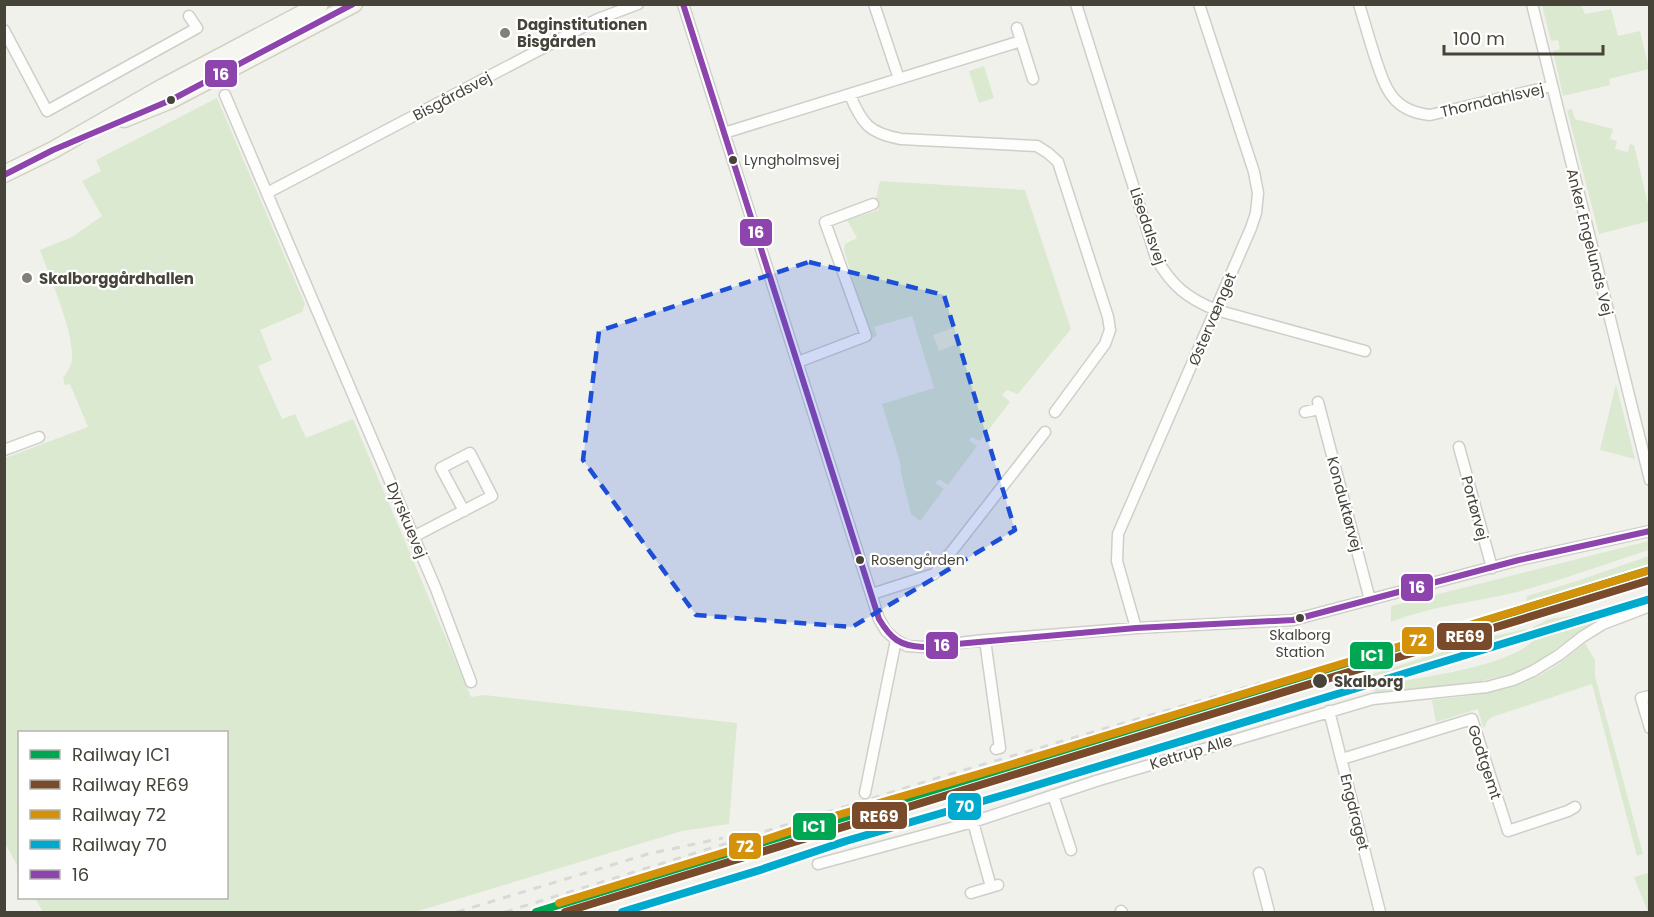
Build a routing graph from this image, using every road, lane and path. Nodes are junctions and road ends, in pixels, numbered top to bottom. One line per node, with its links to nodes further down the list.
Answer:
1 (320, 4): 20 (main road)
2 (354, 4): 20 (main road)
3 (638, 4): 22 (street, Bisgårdsvej)
4 (683, 4): 19 (street)
5 (874, 4): 14 (street)
6 (1076, 4): 24 (street, Lisedalsvej)
7 (1199, 4): 24 (street, Østervænget)
8 (1359, 4): 16 (street, Thorndahlsvej)
9 (1532, 4): 16 (street, Anker Engelunds Vej)
10 (189, 16): 12 (street)
11 (1017, 28): 13 (street)
12 (4, 30)
13 (1021, 41): 14 (street); 15 (street)
14 (899, 79): 18 (street)
15 (1033, 80)
16 (1552, 86): 33 (street, Anker Engelunds Vej)
17 (225, 95): 22 (street, Dyrskuevej)
18 (850, 95): 19 (street); 27 (street)
19 (724, 133): 26 (street)
20 (53, 150): 21 (main road)
21 (6, 174)
22 (267, 193): 36 (street, Dyrskuevej)
23 (873, 204): 26 (street)
24 (1216, 310): 25 (street, Lisedalsvej); 41 (street, Østervænget)
25 (1365, 351)
26 (798, 362): 38 (street)
27 (1054, 412)
28 (1305, 412): 39 (street, Konduktørvej)
29 (1045, 432): 38 (street)
30 (39, 437): 32 (street)
31 (1459, 447): 37 (street, Portørvej)
32 (4, 450)
33 (1650, 480)
34 (464, 511): 34 (street); 36 (street)
35 (1650, 531): 37 (street)
36 (413, 537): 44 (street, Dyrskuevej)
37 (1492, 568): 39 (street)
38 (872, 594): 42 (street)
39 (1370, 600): 41 (street)
40 (1650, 606): 46 (street, Kettrup Alle)
41 (1136, 628): 43 (street)
42 (896, 640): 43 (street); 50 (street)
43 (985, 640): 48 (street)
44 (471, 682)
45 (1650, 696): 47 (street)
46 (1329, 711): 49 (street, Engdraget); 51 (street, Kettrup Alle)
47 (1650, 728)
48 (996, 748)
49 (1342, 759): 52 (street, Godtgemt); 59 (street, Engdraget)
50 (865, 793)
51 (1053, 795): 53 (street, Kettrup Alle); 54 (street)
52 (1575, 807)
53 (973, 822): 55 (street, Kettrup Alle); 57 (street)
54 (1071, 850)
55 (818, 864)
56 (1259, 873): 58 (street)
57 (971, 893)
58 (1269, 912)
59 (1380, 912)

